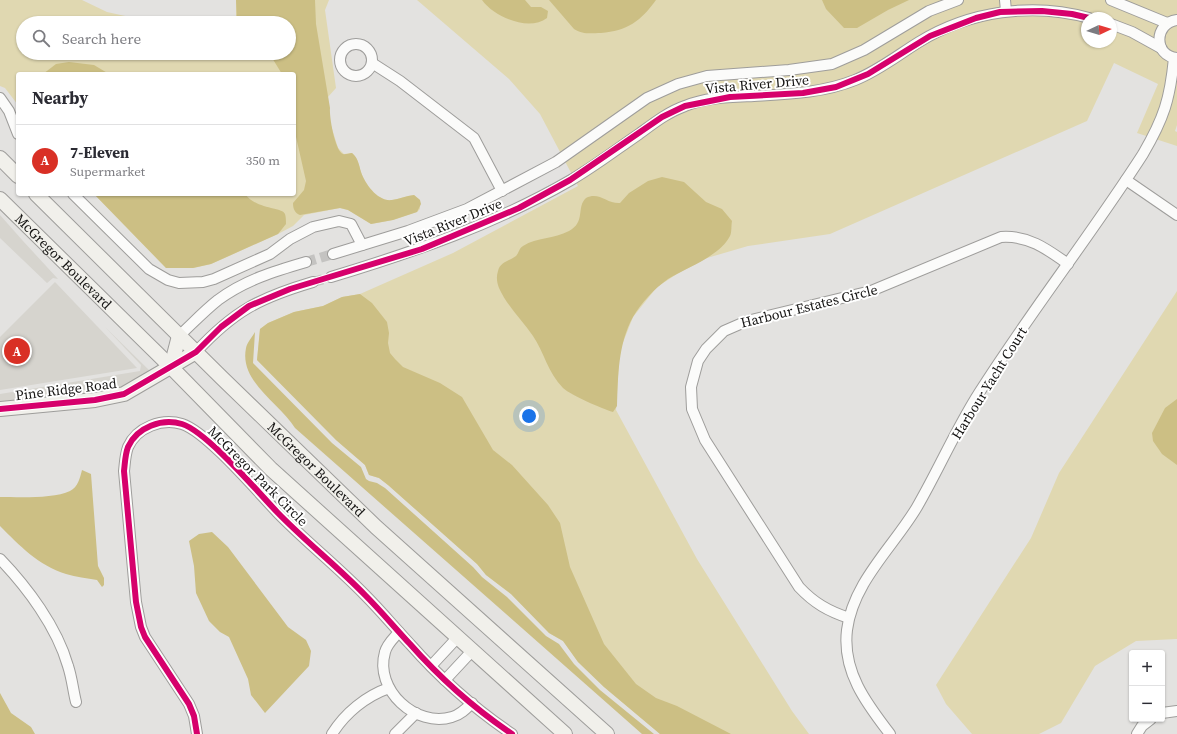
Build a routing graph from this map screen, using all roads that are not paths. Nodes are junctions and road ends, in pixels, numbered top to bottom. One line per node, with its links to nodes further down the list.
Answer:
1 (958, 0): 17 (street, Vista River Drive)
2 (1005, 0): 4 (street)
3 (1111, 0): 7 (street)
4 (1006, 11): 5 (street, Vista River Drive); 26 (street, Vista River Drive)
5 (1081, 16)
6 (1177, 20): 7 (street)
7 (1166, 23): 9 (street)
8 (1117, 26): 9 (street)
9 (1161, 48): 10 (street, Harbour Yacht Court)
10 (1176, 58): 16 (street, Harbour Yacht Court)
11 (372, 63): 17 (street)
12 (0, 98): 13 (street)
13 (16, 129)
14 (0, 158): 15 (main road)
15 (16, 174)
16 (1126, 180): 21 (street); 25 (street, Harbour Yacht Court)
17 (502, 191): 22 (street, Vista River Drive)
18 (38, 196): 28 (main road, McGregor Boulevard)
19 (75, 196): 22 (street)
20 (2, 206): 30 (main road, McGregor Boulevard)
21 (1177, 216)
22 (362, 245): 23 (street, Vista River Drive)
23 (333, 254)
24 (306, 262): 28 (street)
25 (1068, 264): 33 (street, Harbour Yacht Court); 33 (street, Harbour Estates Circle)
26 (331, 276)
27 (313, 282): 29 (street)
28 (179, 336): 29 (main road, McGregor Boulevard); 30 (main road)
29 (196, 352): 30 (main road, Pine Ridge Road); 51 (main road, McGregor Boulevard)
30 (172, 368): 31 (main road, Pine Ridge Road); 35 (main road, McGregor Boulevard)
31 (0, 410)
32 (0, 559): 40 (street)
33 (849, 618): 52 (street, Harbour Yacht Court)
34 (399, 632): 37 (street, McGregor Park Circle); 39 (street); 46 (street, McGregor Park Circle)
35 (457, 638): 36 (main road, McGregor Boulevard); 37 (street)
36 (472, 651): 38 (street); 50 (main road, McGregor Boulevard)
37 (431, 666): 38 (street, McGregor Park Circle)
38 (445, 680): 41 (street, McGregor Park Circle)
39 (389, 688): 43 (street); 47 (street)
40 (76, 702)
41 (472, 703): 43 (street); 49 (street, McGregor Park Circle)
42 (1177, 711): 44 (street)
43 (416, 713): 48 (street)
44 (1165, 713)
45 (1147, 722): 53 (street)
46 (196, 734)
47 (332, 734)
48 (396, 734)
49 (512, 734)
50 (564, 734)
51 (607, 734)
52 (890, 734)
53 (1137, 734)

